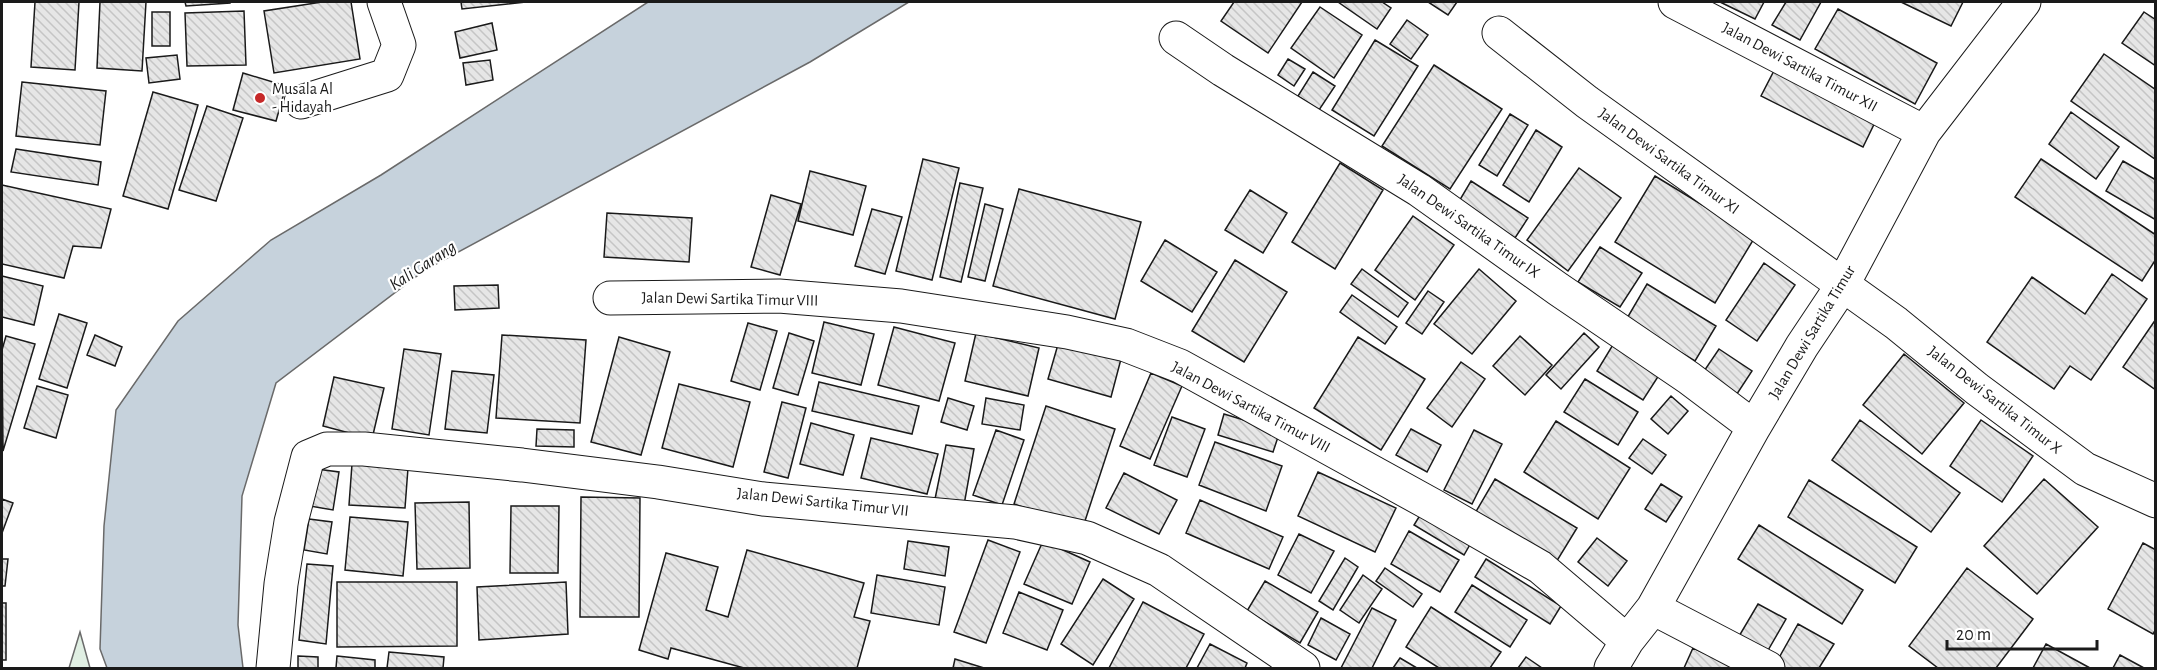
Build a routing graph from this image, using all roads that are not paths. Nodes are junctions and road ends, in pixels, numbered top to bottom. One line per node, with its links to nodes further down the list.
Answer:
1 (384, 2): 6 (street)
2 (1676, 2): 7 (street, Jalan Dewi Sartika Timur XII)
3 (2024, 2): 7 (street, Jalan Dewi Sartika Timur)
4 (1498, 33): 8 (street, Jalan Dewi Sartika Timur XI)
5 (1176, 38): 10 (street, Jalan Dewi Sartika Timur IX)
6 (301, 102)
7 (1924, 132): 8 (street, Jalan Dewi Sartika Timur)
8 (1842, 286): 10 (street, Jalan Dewi Sartika Timur); 11 (street, Jalan Dewi Sartika Timur X)
9 (610, 298): 13 (street, Jalan Dewi Sartika Timur VIII)
10 (1754, 427): 12 (street, Jalan Dewi Sartika Timur)
11 (2156, 501)
12 (1653, 608): 13 (street, Jalan Dewi Sartika Timur); 17 (street)
13 (1627, 641): 16 (street, Jalan Dewi Sartika Timur)
14 (273, 669): 15 (street, Jalan Dewi Sartika Timur VII)
15 (1303, 669)
16 (1611, 669)
17 (1768, 669)

